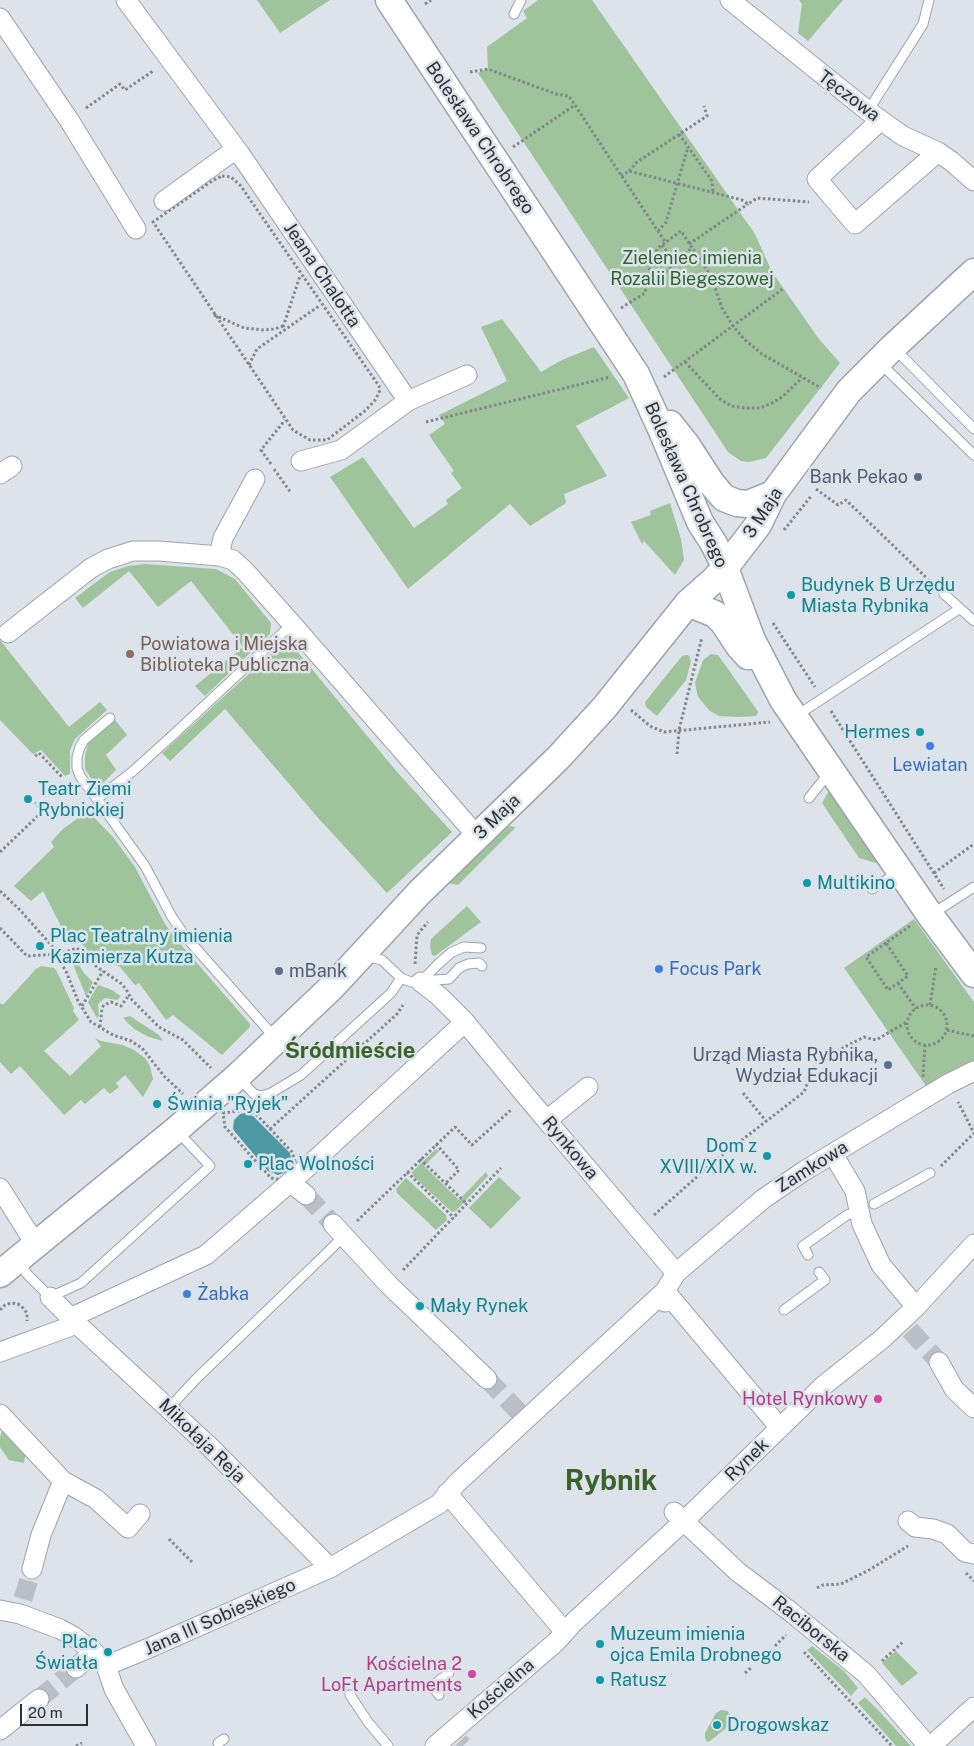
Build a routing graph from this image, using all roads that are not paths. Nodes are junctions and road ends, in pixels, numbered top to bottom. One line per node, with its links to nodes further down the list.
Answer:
1 (126, 0): 9 (street, Jeana Chalotta)
2 (389, 0): 17 (street, Bolesława Chrobrego)
3 (521, 0): 6 (lane)
4 (730, 0): 8 (street, Tęczowa)
5 (929, 0): 8 (lane)
6 (514, 14)
7 (0, 18): 13 (street)
8 (874, 116): 10 (street, Tęczowa); 10 (street)
9 (236, 149): 12 (street); 18 (street, Jeana Chalotta)
10 (938, 152): 11 (street, Tęczowa)
11 (974, 182)
12 (164, 201)
13 (136, 228)
14 (974, 272): 15 (street, 3 Maja)
15 (885, 354): 19 (lane); 20 (lane); 23 (street, 3 Maja)
16 (467, 375): 18 (street)
17 (653, 383): 23 (street); 24 (street, Bolesława Chrobrego)
18 (408, 400): 21 (street)
19 (974, 429)
20 (974, 455)
21 (301, 461)
22 (255, 478): 25 (street)
23 (773, 494): 26 (street, 3 Maja)
24 (700, 522): 26 (street, Bolesława Chrobrego); 28 (street)
25 (219, 556): 31 (street); 32 (street)
26 (724, 569): 28 (street, 3 Maja); 33 (street, Bolesława Chrobrego)
27 (944, 594): 29 (lane)
28 (688, 603): 33 (street); 39 (street, 3 Maja)
29 (958, 608): 30 (lane); 35 (lane)
30 (974, 621)
31 (292, 624): 38 (lane); 39 (street)
32 (8, 633)
33 (773, 682): 35 (street, Bolesława Chrobrego)
34 (110, 718): 38 (lane)
35 (782, 720): 36 (street, Bolesława Chrobrego)
36 (830, 771): 37 (lane); 40 (street, Bolesława Chrobrego)
37 (809, 798)
38 (97, 799): 51 (lane)
39 (473, 840): 45 (street)
40 (900, 871): 42 (lane); 43 (street, Bolesława Chrobrego)
41 (974, 887): 43 (lane)
42 (872, 889)
43 (924, 918): 47 (street, Bolesława Chrobrego)
44 (481, 948): 48 (lane)
45 (362, 955): 49 (lane); 51 (street)
46 (482, 966): 48 (lane)
47 (974, 974)
48 (418, 975): 49 (lane); 50 (street, Rynkowa)
49 (401, 978): 53 (lane)
50 (465, 1022): 55 (street, Rynkowa); 59 (street)
51 (277, 1040): 53 (street)
52 (974, 1071): 57 (street, Zamkowa)
53 (226, 1073): 56 (street)
54 (588, 1087): 55 (street)
55 (547, 1120): 68 (street, Rynkowa)
56 (176, 1130): 66 (street); 69 (lane)
57 (833, 1154): 62 (street); 68 (street, Zamkowa)
58 (930, 1173): 62 (lane)
59 (290, 1182): 61 (street); 72 (street)
60 (0, 1188): 66 (street)
61 (306, 1195)
62 (866, 1207): 65 (lane); 70 (street)
63 (338, 1230): 75 (street); 77 (lane)
64 (974, 1244): 70 (street)
65 (808, 1255)
66 (18, 1259): 69 (lane)
67 (819, 1272): 71 (lane)
68 (668, 1290): 79 (street, Rynek); 81 (street)
69 (50, 1297): 72 (street, Mikołaja Reja)
70 (916, 1307): 79 (street)
71 (784, 1310)
72 (73, 1321): 73 (street); 77 (street, Mikołaja Reja)
73 (0, 1352)
74 (939, 1362): 76 (street)
75 (487, 1379)
76 (974, 1408)
77 (168, 1409): 86 (street, Mikołaja Reja)
78 (0, 1414): 80 (street)
79 (775, 1427): 83 (street, Rynek)
80 (63, 1481): 82 (street); 87 (street)
81 (448, 1497): 86 (street, Jana III Sobieskiego); 90 (street)
82 (140, 1514)
83 (679, 1516): 90 (street, Rynek); 102 (street, Raciborska)
84 (908, 1521): 85 (street)
85 (974, 1554)
86 (330, 1568): 91 (street, Jana III Sobieskiego)
87 (32, 1569)
88 (0, 1610): 91 (street)
89 (564, 1611): 90 (street)
90 (564, 1632): 101 (street, Kościelna)
91 (100, 1659): 92 (street, Jana III Sobieskiego); 99 (street)
92 (76, 1668)
93 (449, 1672): 95 (lane)
94 (350, 1695): 100 (lane)
95 (439, 1695)
96 (39, 1699): 98 (street)
97 (974, 1707): 102 (street)
98 (0, 1730)
99 (146, 1746)
100 (388, 1746)
101 (435, 1746)
102 (930, 1746)

